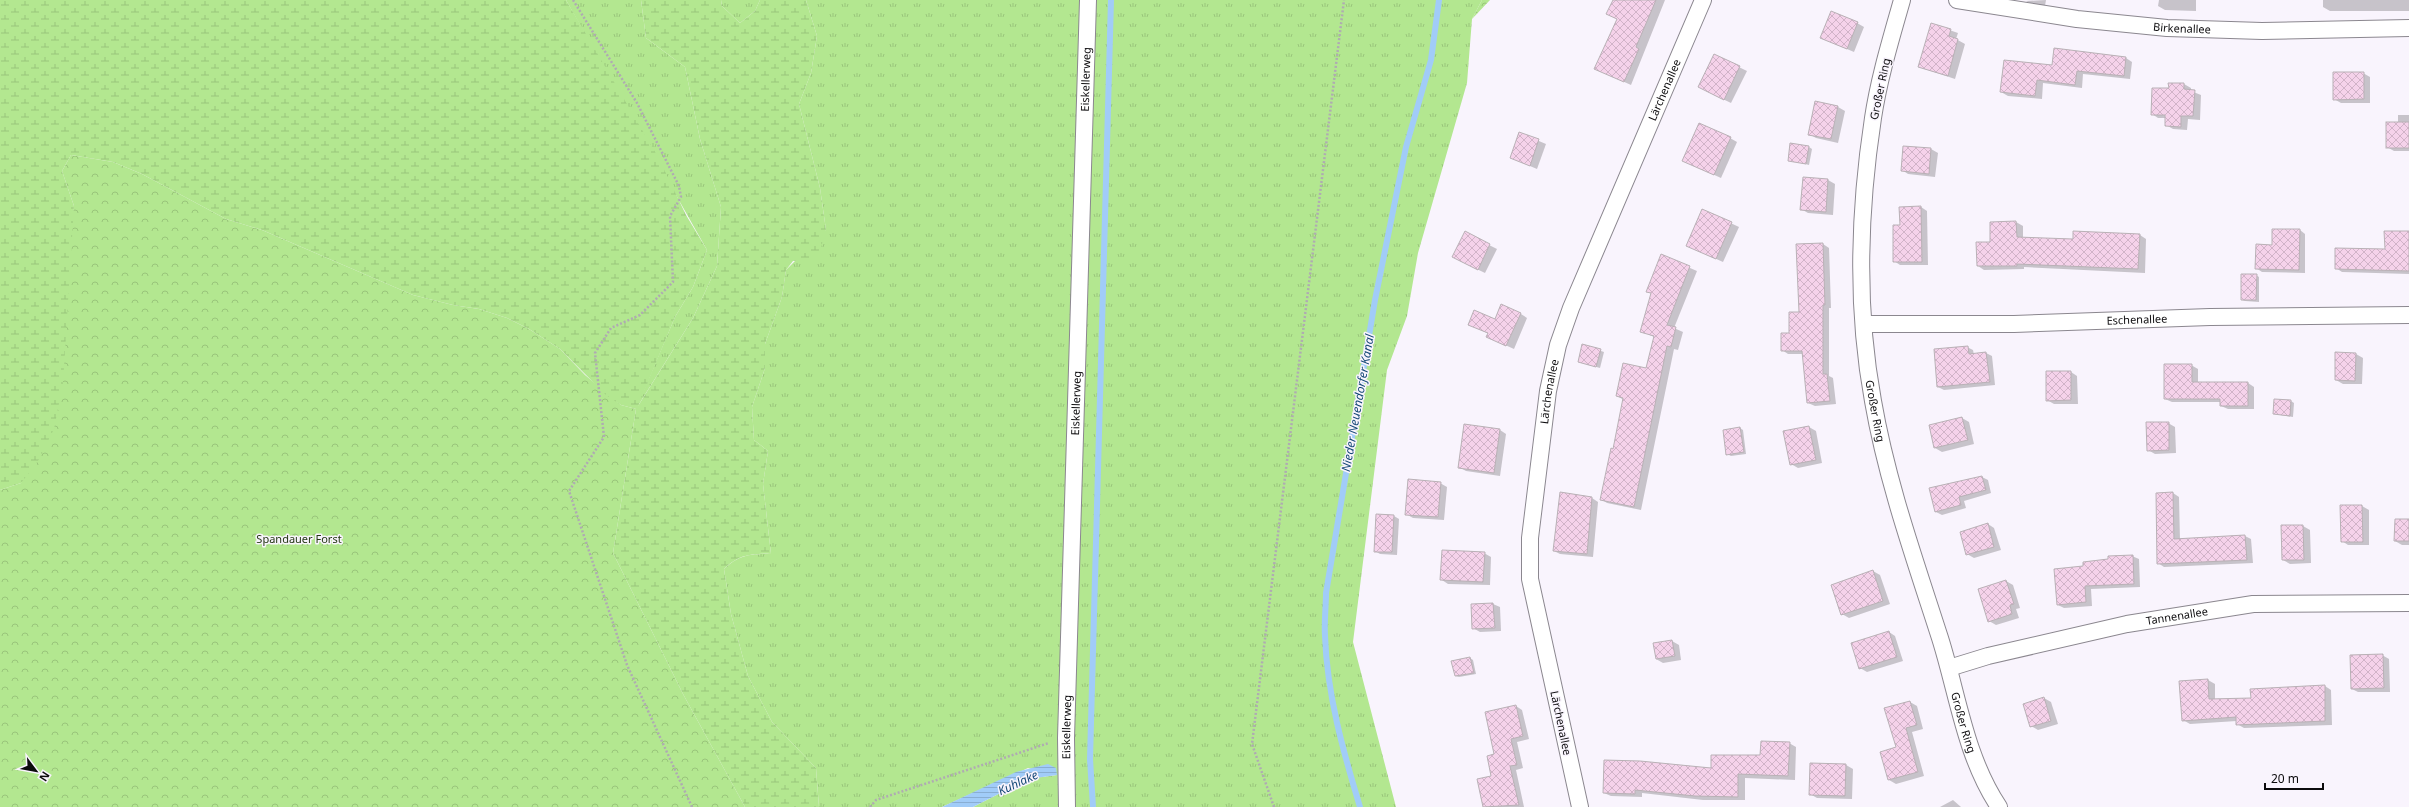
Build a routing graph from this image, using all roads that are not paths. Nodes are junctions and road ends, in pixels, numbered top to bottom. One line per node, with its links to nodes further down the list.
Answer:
1 (1088, 0): 10 (street, Eiskellerweg)
2 (1703, 0): 11 (street, Lärchenallee)
3 (1902, 0): 7 (street, Großer Ring)
4 (1957, 0): 5 (street, Birkenallee)
5 (2409, 28)
6 (2409, 315): 7 (street, Eschenallee)
7 (1864, 324): 9 (street, Großer Ring)
8 (2409, 603): 9 (street, Tannenallee)
9 (1949, 668): 12 (street, Großer Ring)
10 (1067, 807)
11 (1580, 807)
12 (1998, 807)

